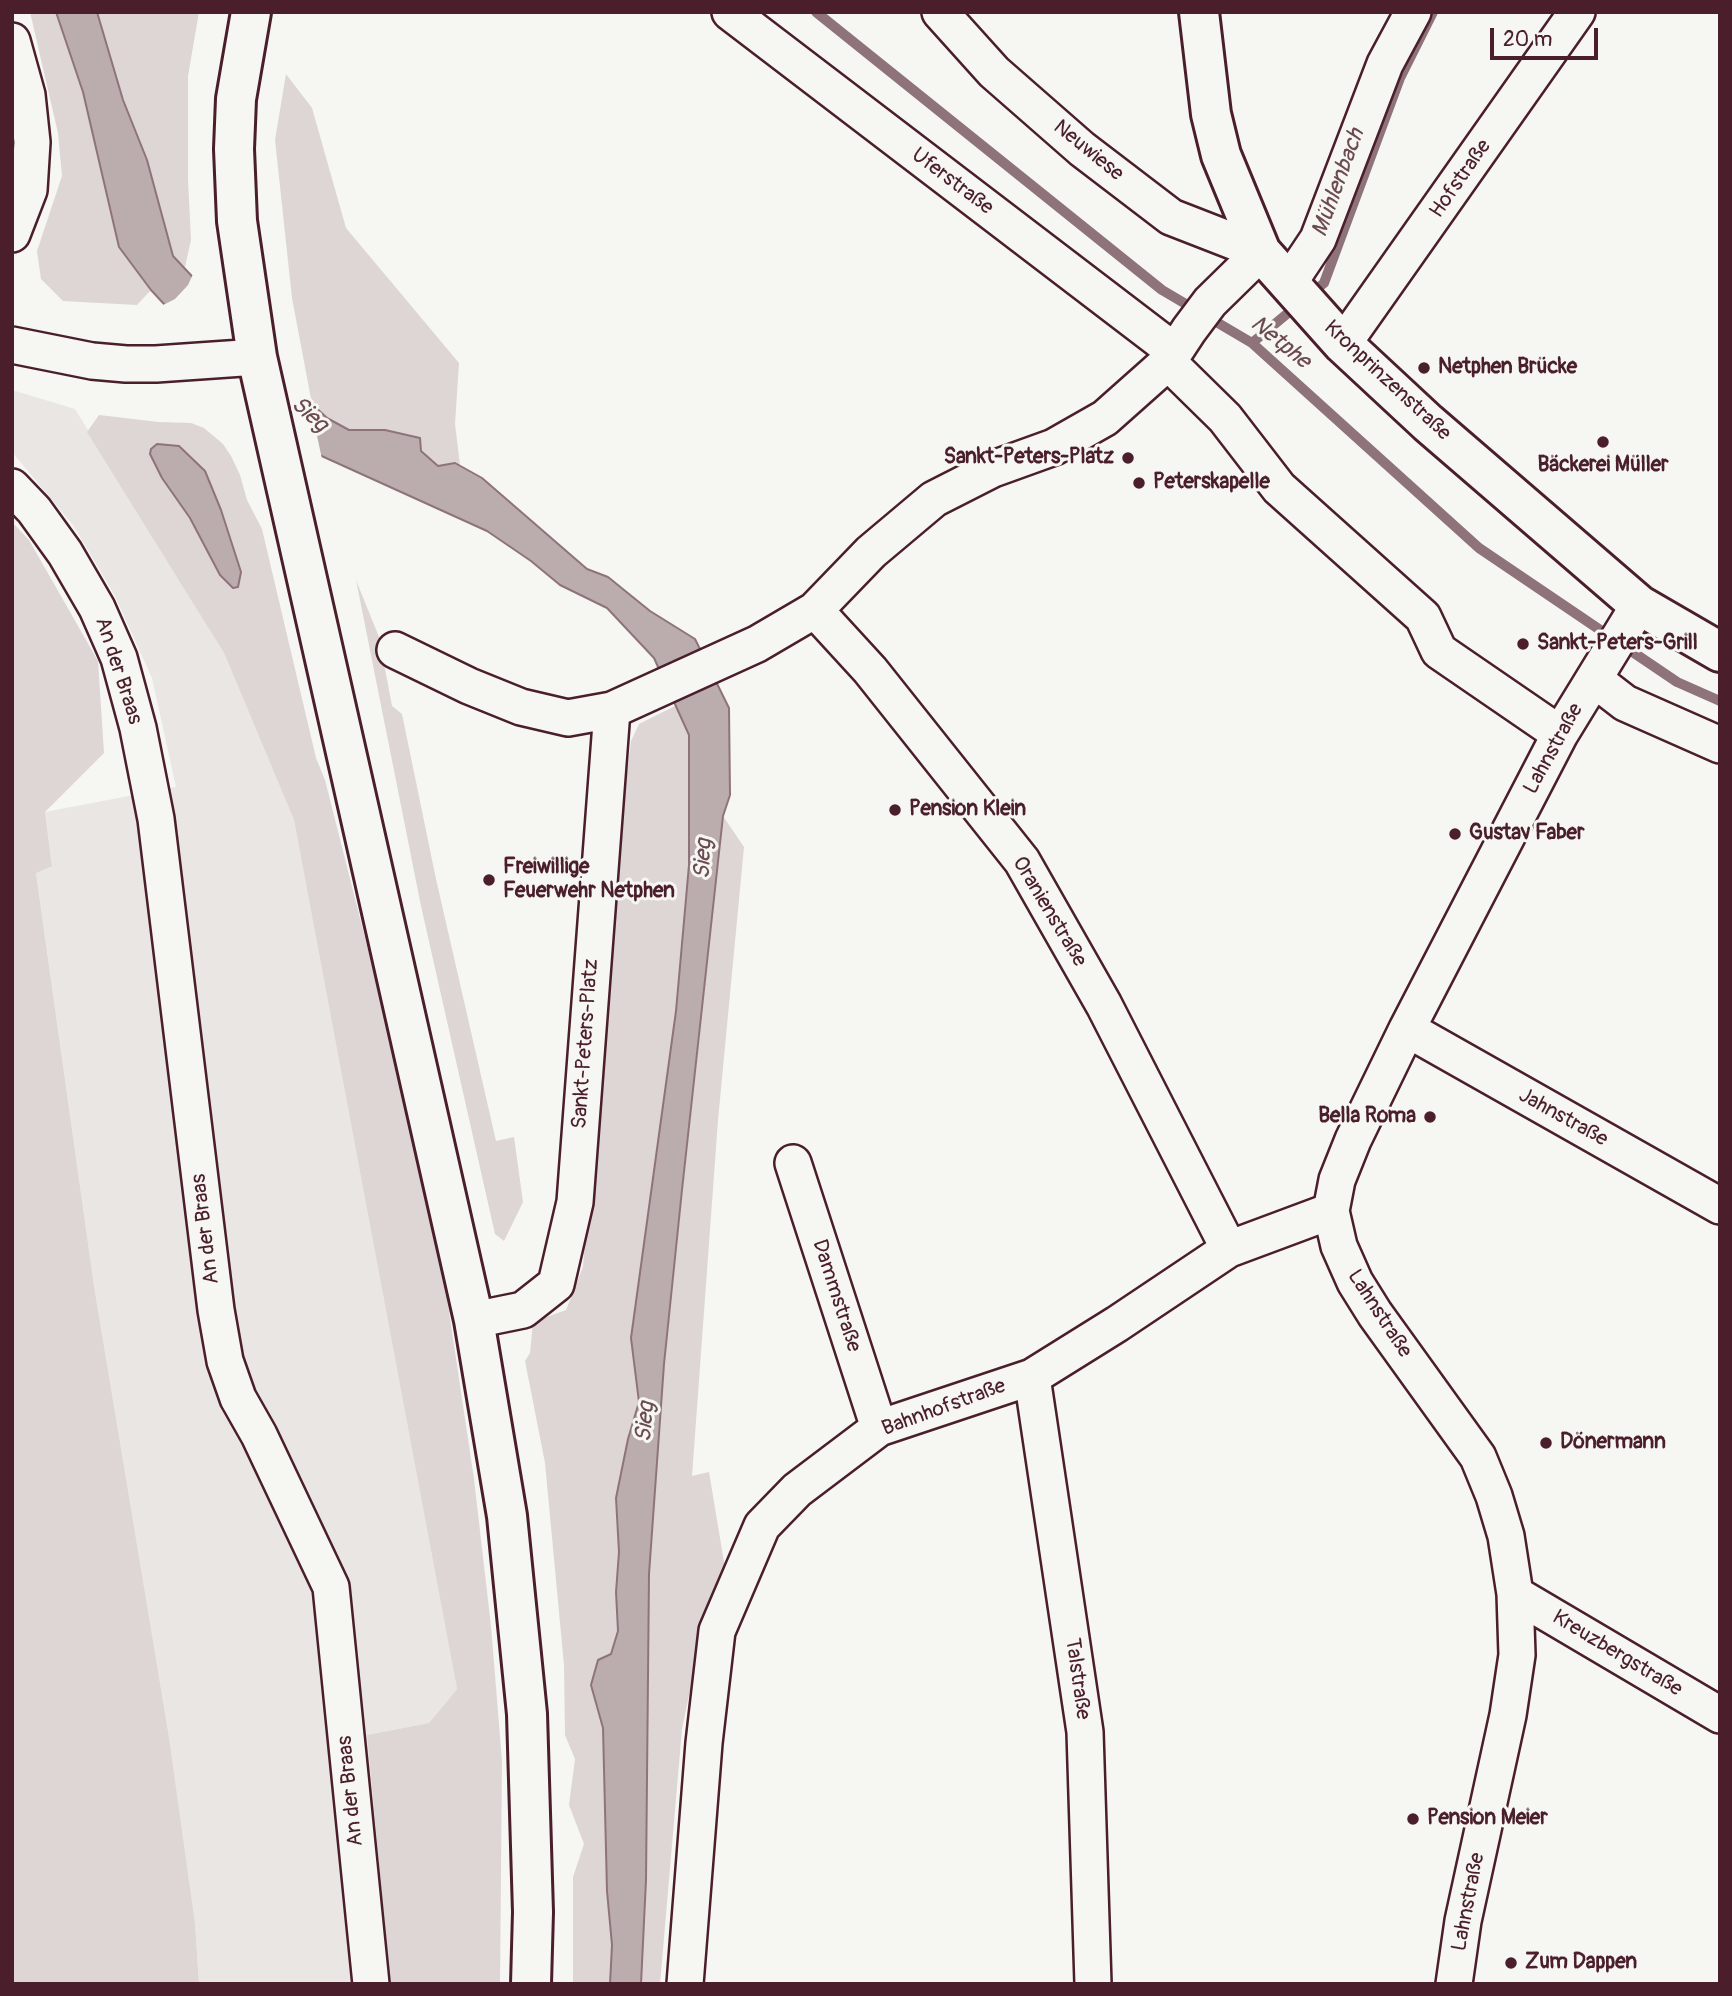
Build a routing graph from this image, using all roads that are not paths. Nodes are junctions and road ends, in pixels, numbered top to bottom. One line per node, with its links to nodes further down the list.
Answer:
1 (251, 12): 14 (main road)
2 (730, 12): 13 (street, Uferstraße)
3 (940, 12): 9 (street, Neuwiese)
4 (1199, 12): 9 (main road, Kronprinzenstraße)
5 (1413, 12): 10 (street)
6 (1577, 12): 11 (street, Hofstraße)
7 (12, 41): 8 (street)
8 (12, 234)
9 (1261, 252): 10 (main road, Kronprinzenstraße); 13 (street)
10 (1298, 295): 11 (main road, Kronprinzenstraße)
11 (1343, 344): 17 (main road, Kronprinzenstraße)
12 (12, 345): 14 (street)
13 (1177, 347): 16 (street); 22 (street)
14 (257, 357): 29 (main road)
15 (12, 487): 34 (street, An der Braas)
16 (815, 610): 21 (street); 28 (street, Oranienstraße)
17 (1631, 619): 19 (main road, Kronprinzenstraße); 20 (street, Lahnstraße)
18 (395, 650): 21 (street)
19 (1720, 652)
20 (1597, 674): 22 (street, Lahnstraße); 23 (street)
21 (621, 706): 29 (street, Sankt-Peters-Platz)
22 (1560, 734): 24 (street, Lahnstraße)
23 (1720, 745)
24 (1407, 1029): 26 (street, Jahnstraße); 27 (street, Lahnstraße)
25 (793, 1163): 31 (street, Dammstraße)
26 (1720, 1206)
27 (1331, 1211): 28 (street, Bahnhofstraße); 32 (street, Lahnstraße)
28 (1229, 1250): 30 (street, Bahnhofstraße)
29 (474, 1320): 35 (main road)
30 (1032, 1377): 31 (street, Bahnhofstraße); 37 (street, Talstraße)
31 (879, 1428): 36 (street, Bahnhofstraße)
32 (1515, 1594): 33 (street, Kreuzbergstraße); 38 (street, Lahnstraße)
33 (1720, 1715)
34 (371, 1984)
35 (531, 1984)
36 (685, 1984)
37 (1093, 1984)
38 (1454, 1984)

